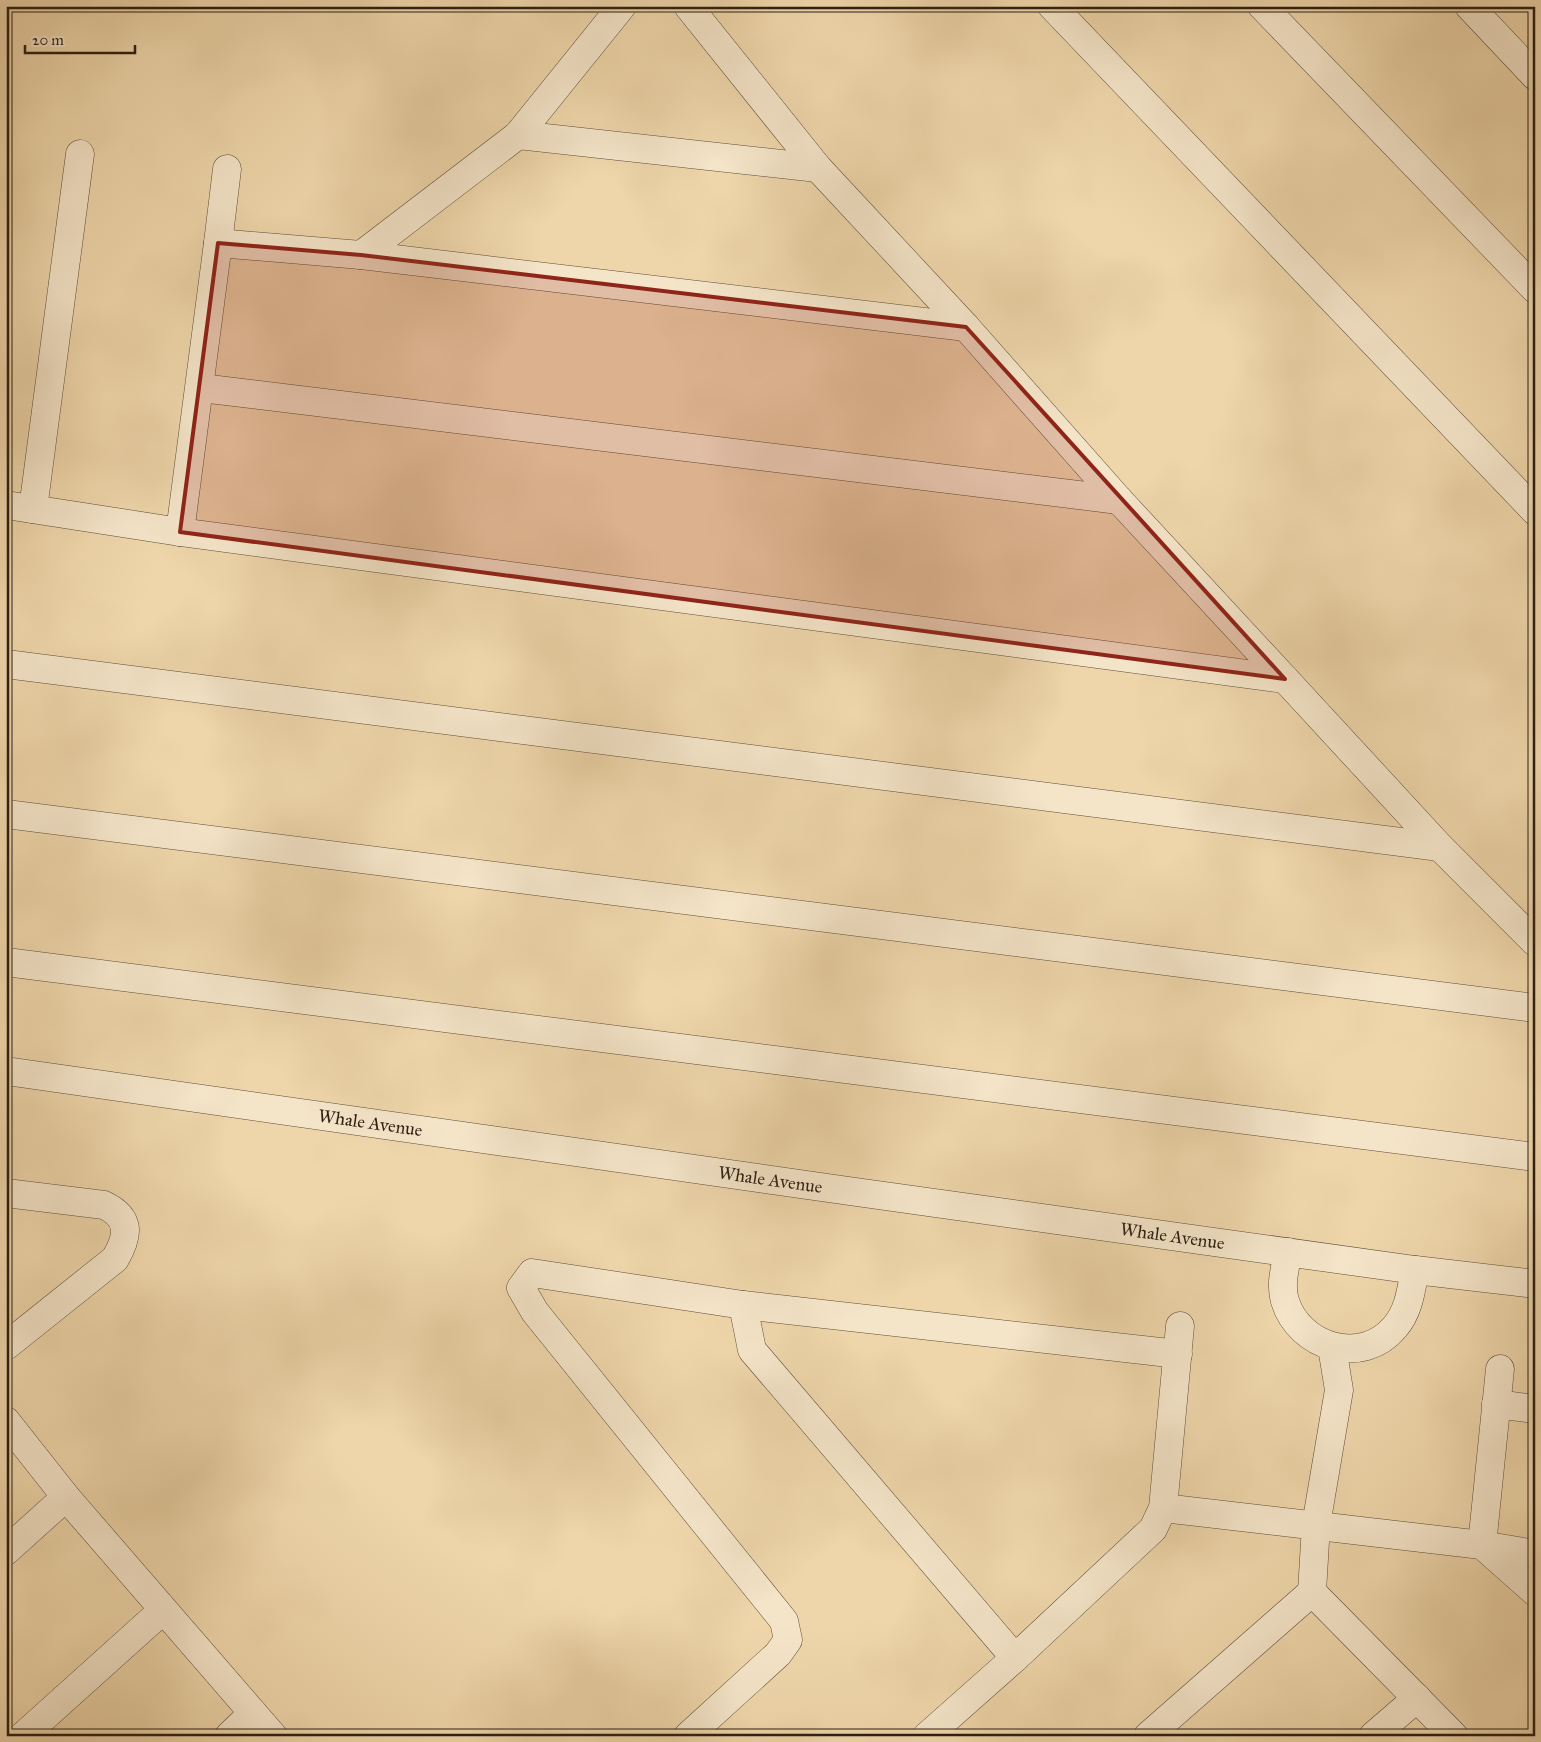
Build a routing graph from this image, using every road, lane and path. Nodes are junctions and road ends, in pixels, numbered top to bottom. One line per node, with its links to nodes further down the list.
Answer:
1 (622, 6): 7 (street)
2 (688, 6): 9 (street)
3 (1052, 6): 16 (street)
4 (1262, 6): 13 (street)
5 (1469, 6): 6 (street)
6 (1535, 76)
7 (518, 134): 9 (street); 12 (street)
8 (80, 154): 19 (street)
9 (818, 168): 14 (street)
10 (227, 169): 11 (street)
11 (218, 244): 12 (street); 15 (street)
12 (361, 255): 14 (street)
13 (1535, 289)
14 (966, 327): 17 (street)
15 (200, 388): 17 (street); 20 (street)
16 (1530, 495)
17 (1119, 500): 22 (street)
18 (6, 504): 19 (street)
19 (33, 509): 20 (street)
20 (180, 532): 22 (street)
21 (6, 664): 24 (street)
22 (1285, 679): 24 (street)
23 (6, 814): 27 (street)
24 (1440, 847): 25 (street)
25 (1535, 942)
26 (6, 962): 29 (street)
27 (1535, 1008)
28 (6, 1071): 31 (street, Whale Avenue)
29 (1535, 1158)
30 (6, 1193): 36 (street)
31 (1288, 1252): 32 (street, Whale Avenue); 37 (street)
32 (1415, 1270): 33 (street, Whale Avenue); 37 (street)
33 (1535, 1284)
34 (743, 1305): 38 (street); 52 (street); 58 (street)
35 (1180, 1326): 38 (street)
36 (6, 1346)
37 (1332, 1347): 45 (street)
38 (1178, 1354): 44 (street)
39 (1500, 1369): 40 (street)
40 (1496, 1404): 41 (street); 46 (street)
41 (1535, 1409)
42 (6, 1421): 43 (street)
43 (66, 1497): 47 (street); 51 (street)
44 (1163, 1508): 45 (street); 52 (street)
45 (1316, 1525): 46 (street); 49 (street)
46 (1482, 1545): 48 (street); 50 (street)
47 (6, 1551)
48 (1535, 1554)
49 (1312, 1592): 53 (street); 60 (street)
50 (1535, 1592)
51 (163, 1610): 54 (street); 55 (street)
52 (1015, 1658): 59 (street)
53 (1417, 1698): 61 (street); 62 (street)
54 (253, 1713): 56 (street); 57 (street)
55 (23, 1736)
56 (229, 1736)
57 (273, 1736)
58 (688, 1736)
59 (927, 1736)
60 (1148, 1736)
61 (1373, 1736)
62 (1454, 1736)

